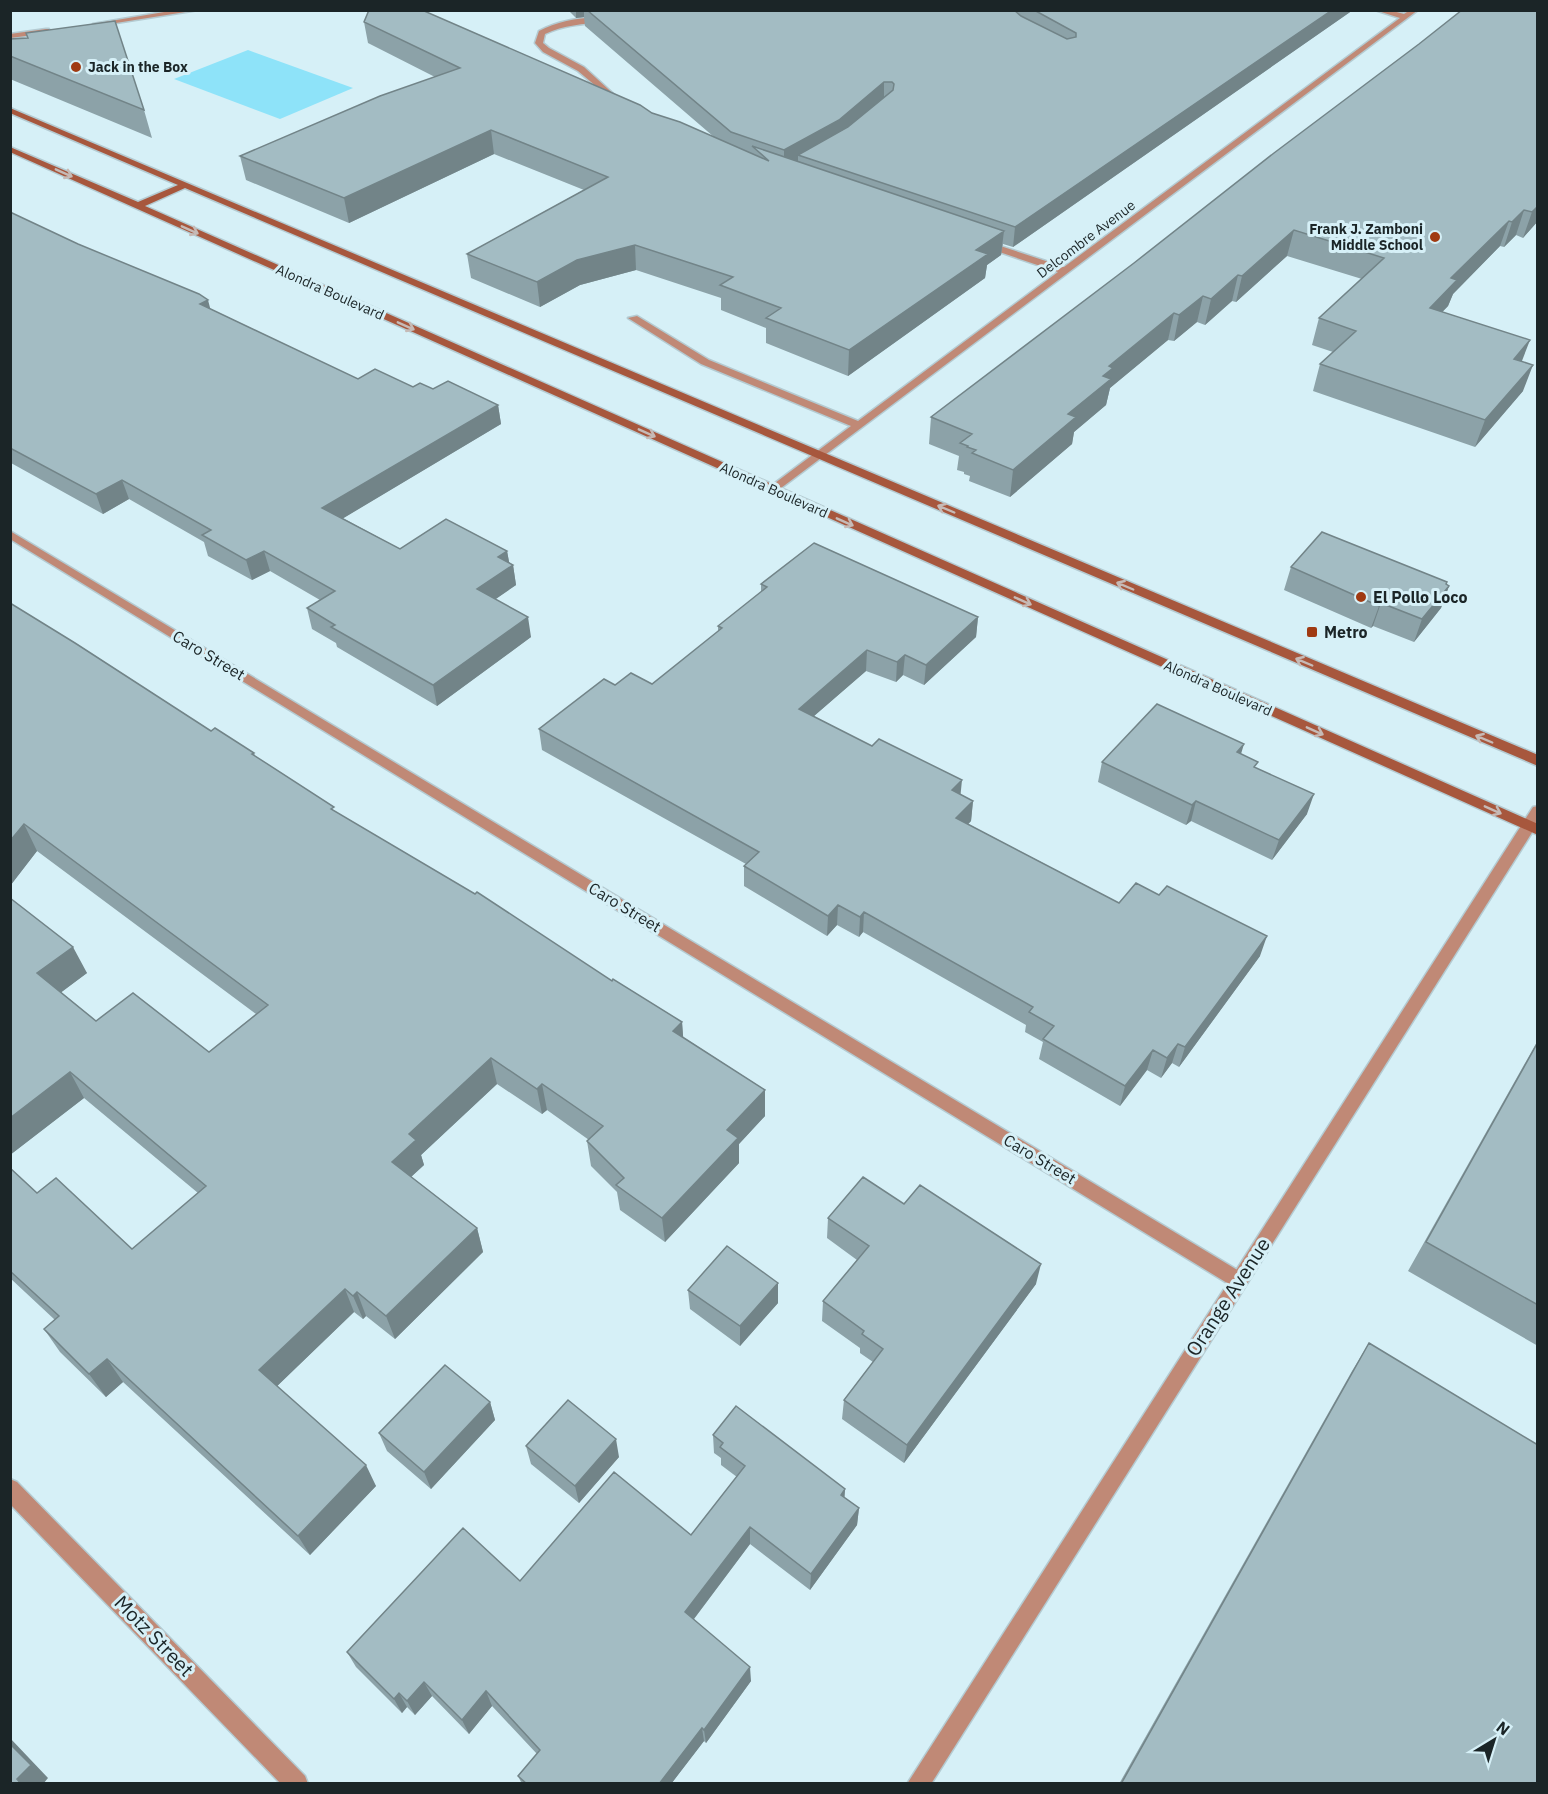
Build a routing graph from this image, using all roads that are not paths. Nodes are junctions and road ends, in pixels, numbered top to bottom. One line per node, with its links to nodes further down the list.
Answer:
1 (195, 10): 6 (street)
2 (1378, 10): 4 (street)
3 (1415, 10): 4 (street, Delcombre Avenue)
4 (1406, 17): 15 (street, Delcombre Avenue)
5 (612, 19): 9 (street)
6 (93, 24)
7 (58, 29): 8 (street)
8 (10, 36)
9 (624, 108)
10 (10, 110): 12 (main road)
11 (10, 149): 13 (main road, Alondra Boulevard, one-way to 13)
12 (185, 185): 13 (main road); 18 (main road)
13 (136, 206): 19 (main road, Alondra Boulevard, one-way to 19)
14 (975, 241): 15 (street)
15 (1065, 271): 17 (street, Delcombre Avenue)
16 (633, 318): 17 (street)
17 (859, 425): 18 (street, Delcombre Avenue)
18 (818, 455): 19 (street, Delcombre Avenue); 21 (main road, one-way to 18)
19 (773, 489): 23 (main road, Alondra Boulevard, one-way to 23)
20 (10, 534): 24 (street, Caro Street)
21 (1538, 761)
22 (1538, 811): 23 (street, Orange Avenue)
23 (1533, 828): 24 (street, Orange Avenue)
24 (1238, 1280): 27 (street, Orange Avenue)
25 (10, 1489): 26 (street, Motz Street)
26 (297, 1784)
27 (918, 1784)

